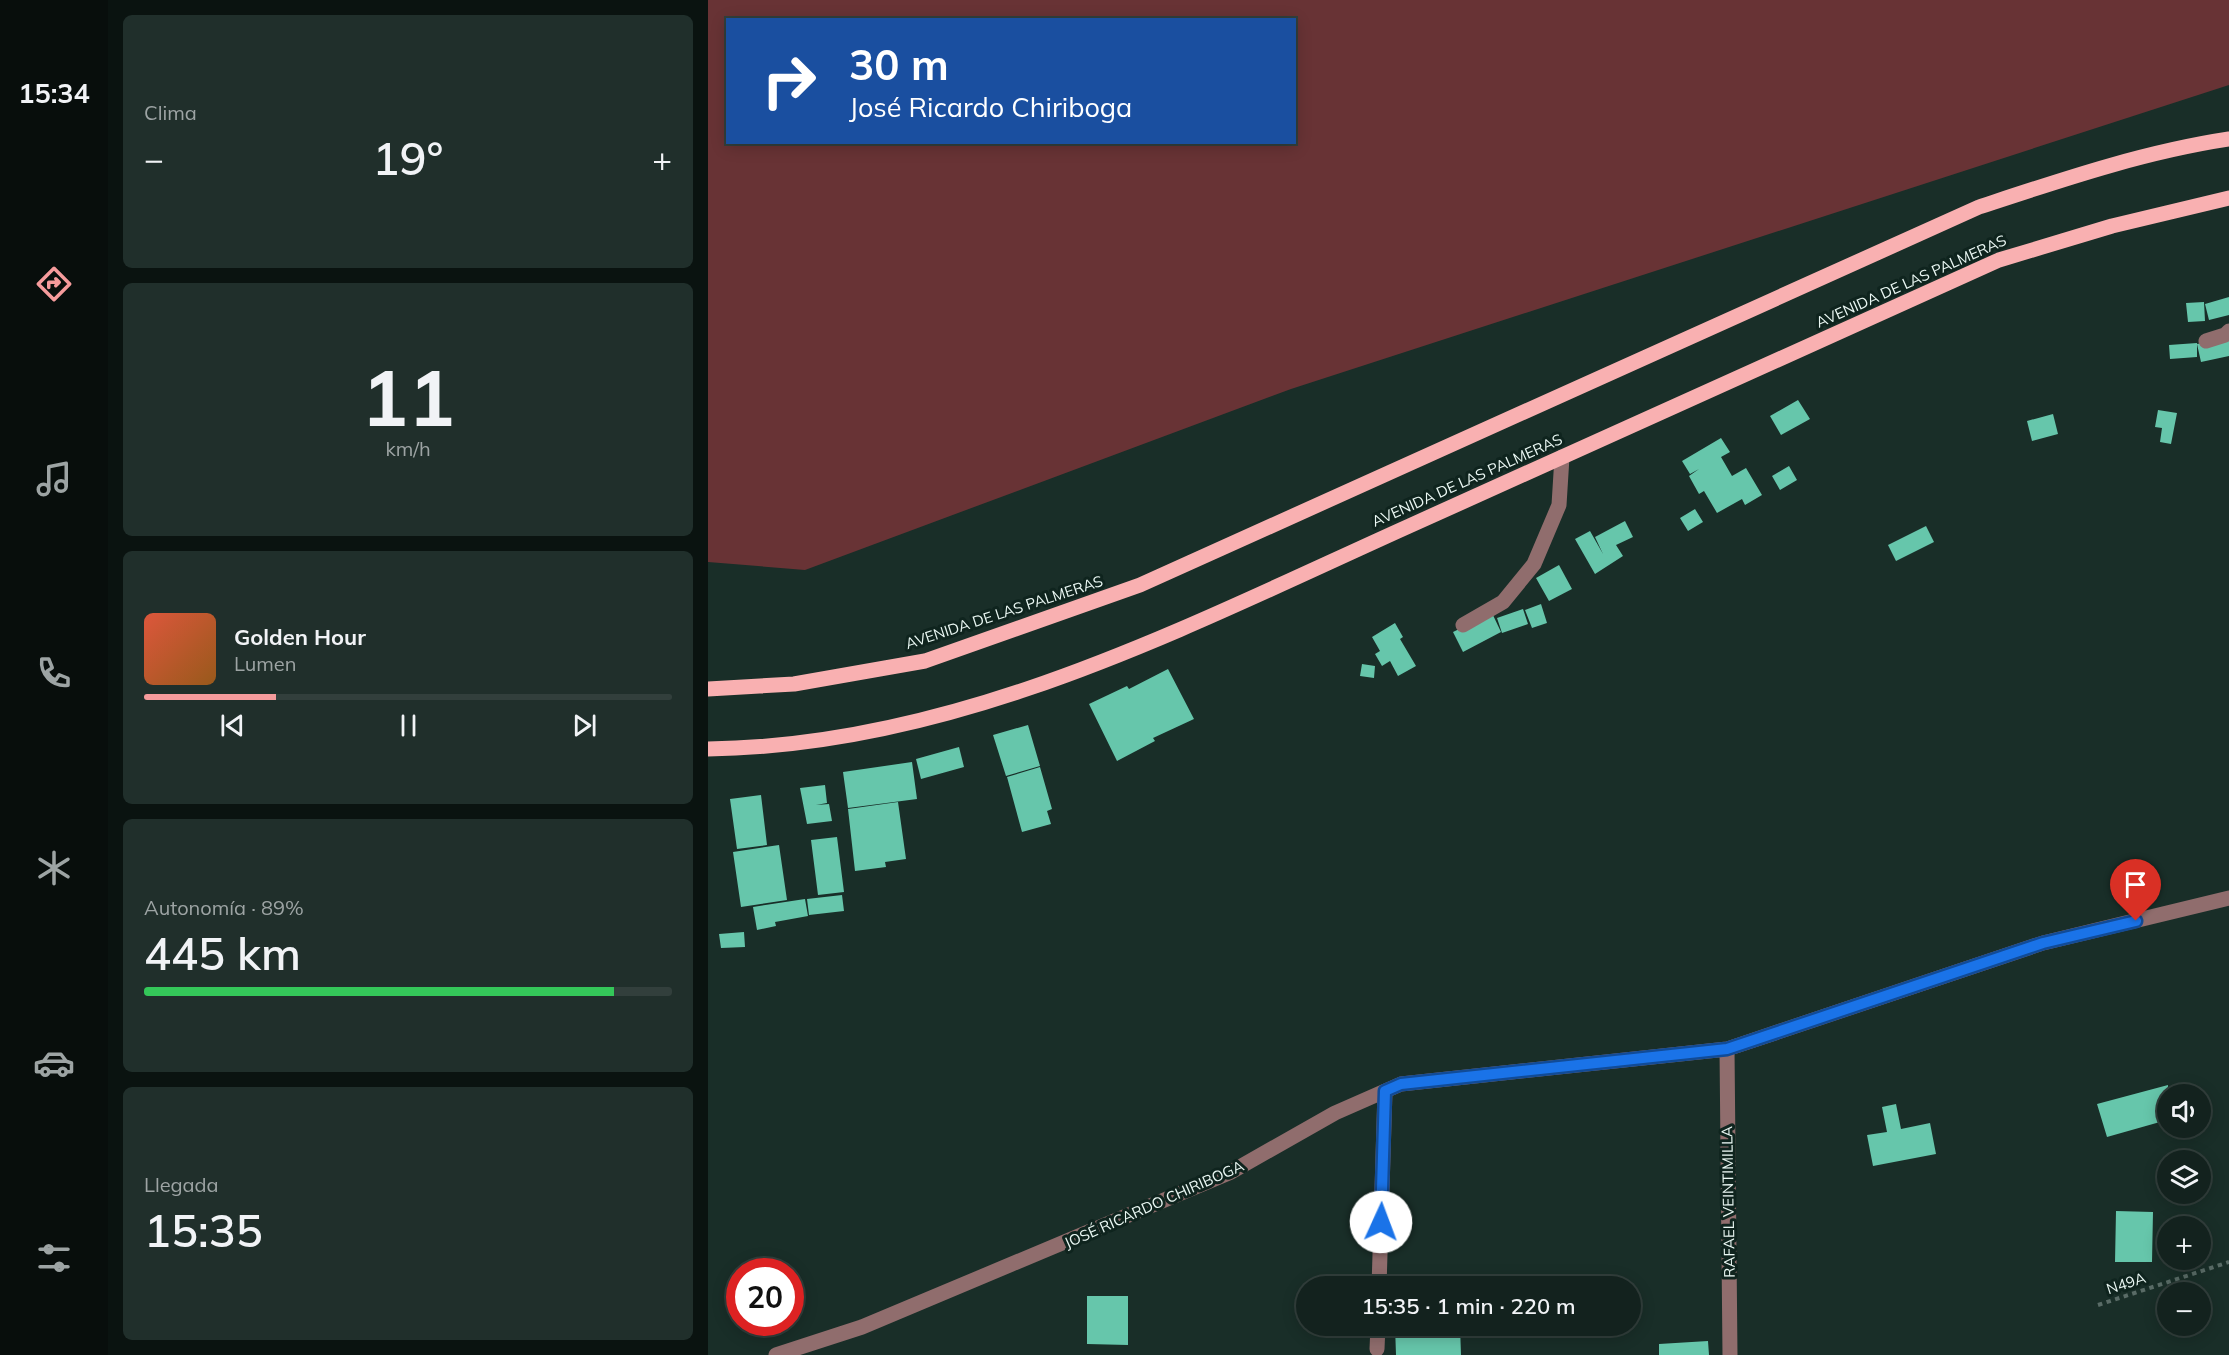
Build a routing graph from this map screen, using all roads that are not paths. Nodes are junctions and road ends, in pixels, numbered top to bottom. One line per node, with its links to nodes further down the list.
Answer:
1 (2229, 140): 7 (main road, AVENIDA DE LAS PALMERAS)
2 (2229, 198): 5 (main road, AVENIDA DE LAS PALMERAS)
3 (2229, 331): 4 (street)
4 (2206, 341)
5 (1562, 457): 6 (street); 8 (main road, AVENIDA DE LAS PALMERAS)
6 (1463, 625)
7 (708, 689)
8 (708, 749)
9 (2229, 898): 10 (street, JOSÉ RICARDO CHIRIBOGA)
10 (1727, 1049): 11 (street, JOSÉ RICARDO CHIRIBOGA); 16 (street, RAFAEL VEINTIMILLA)
11 (1385, 1091): 12 (street); 15 (street, JOSÉ RICARDO CHIRIBOGA)
12 (1379, 1276)
13 (1378, 1336): 14 (street)
14 (1377, 1349)
15 (776, 1355)
16 (1730, 1355)

